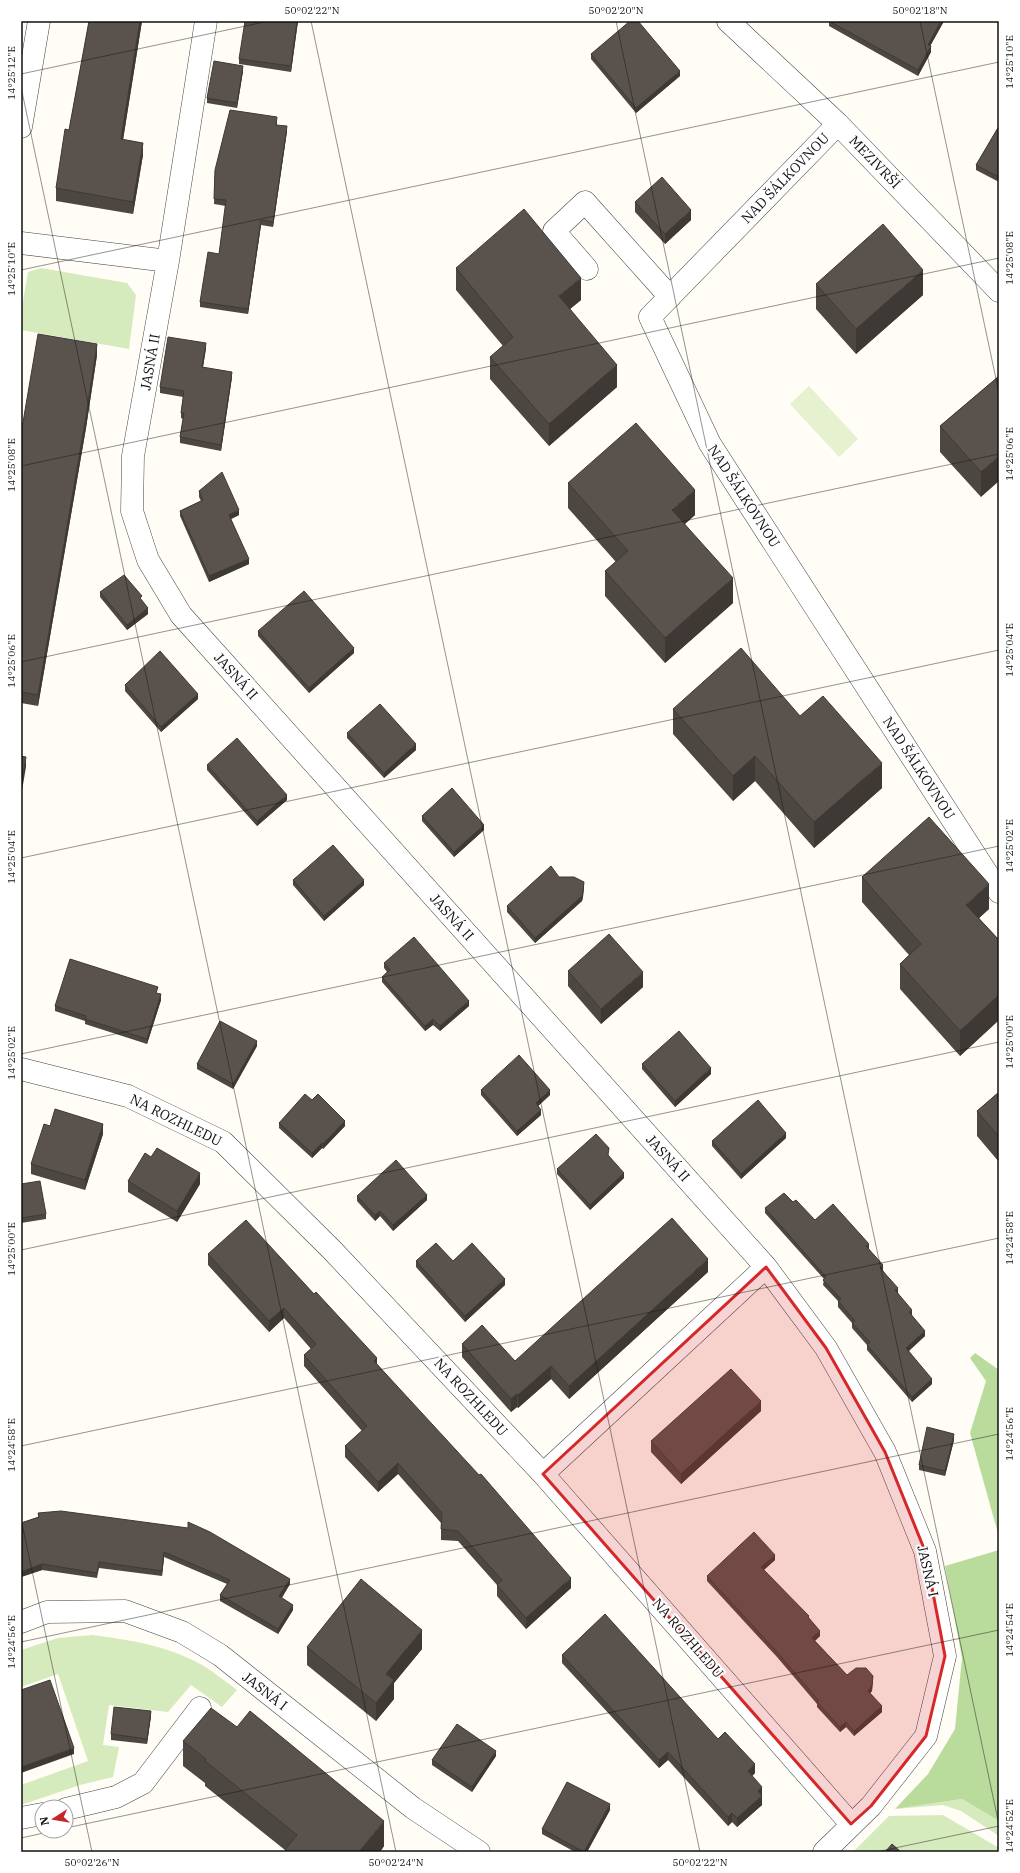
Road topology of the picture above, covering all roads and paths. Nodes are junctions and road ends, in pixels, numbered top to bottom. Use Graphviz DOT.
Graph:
graph roads {
  1 [pos="39,21"];
  2 [pos="206,21"];
  3 [pos="728,21"];
  4 [pos="24,90"];
  5 [pos="838,124"];
  6 [pos="21,127"];
  7 [pos="21,243"];
  8 [pos="168,261"];
  9 [pos="587,269"];
  10 [pos="999,291"];
  11 [pos="670,297"];
  12 [pos="999,892"];
  13 [pos="21,1069"];
  14 [pos="766,1267"];
  15 [pos="543,1474"];
  16 [pos="21,1622"];
  17 [pos="200,1708"];
  18 [pos="74,1807"];
  19 [pos="34,1816"];
  20 [pos="21,1818"];
  21 [pos="852,1824"];
  22 [pos="479,1852"];
  23 [pos="824,1852"];
  1 -- 4 [label="street"];
  2 -- 8 [label="street, JASNÁ II"];
  3 -- 5 [label="street, MEZIVRŠÍ"];
  4 -- 6 [label="street"];
  5 -- 10 [label="street, MEZIVRŠÍ"];
  5 -- 11 [label="street, NAD ŠÁLKOVNOU"];
  7 -- 8 [label="street"];
  8 -- 14 [label="street, JASNÁ II"];
  9 -- 11 [label="street"];
  11 -- 12 [label="street, NAD ŠÁLKOVNOU"];
  13 -- 15 [label="street, NA ROZHLEDU"];
  14 -- 15 [label="street"];
  14 -- 21 [label="street, JASNÁ I"];
  15 -- 21 [label="street, NA ROZHLEDU"];
  16 -- 22 [label="street, JASNÁ I"];
  17 -- 18 [label="street"];
  19 -- 20 [label="street"];
  21 -- 23 [label="street, JASNÁ I"];
}
